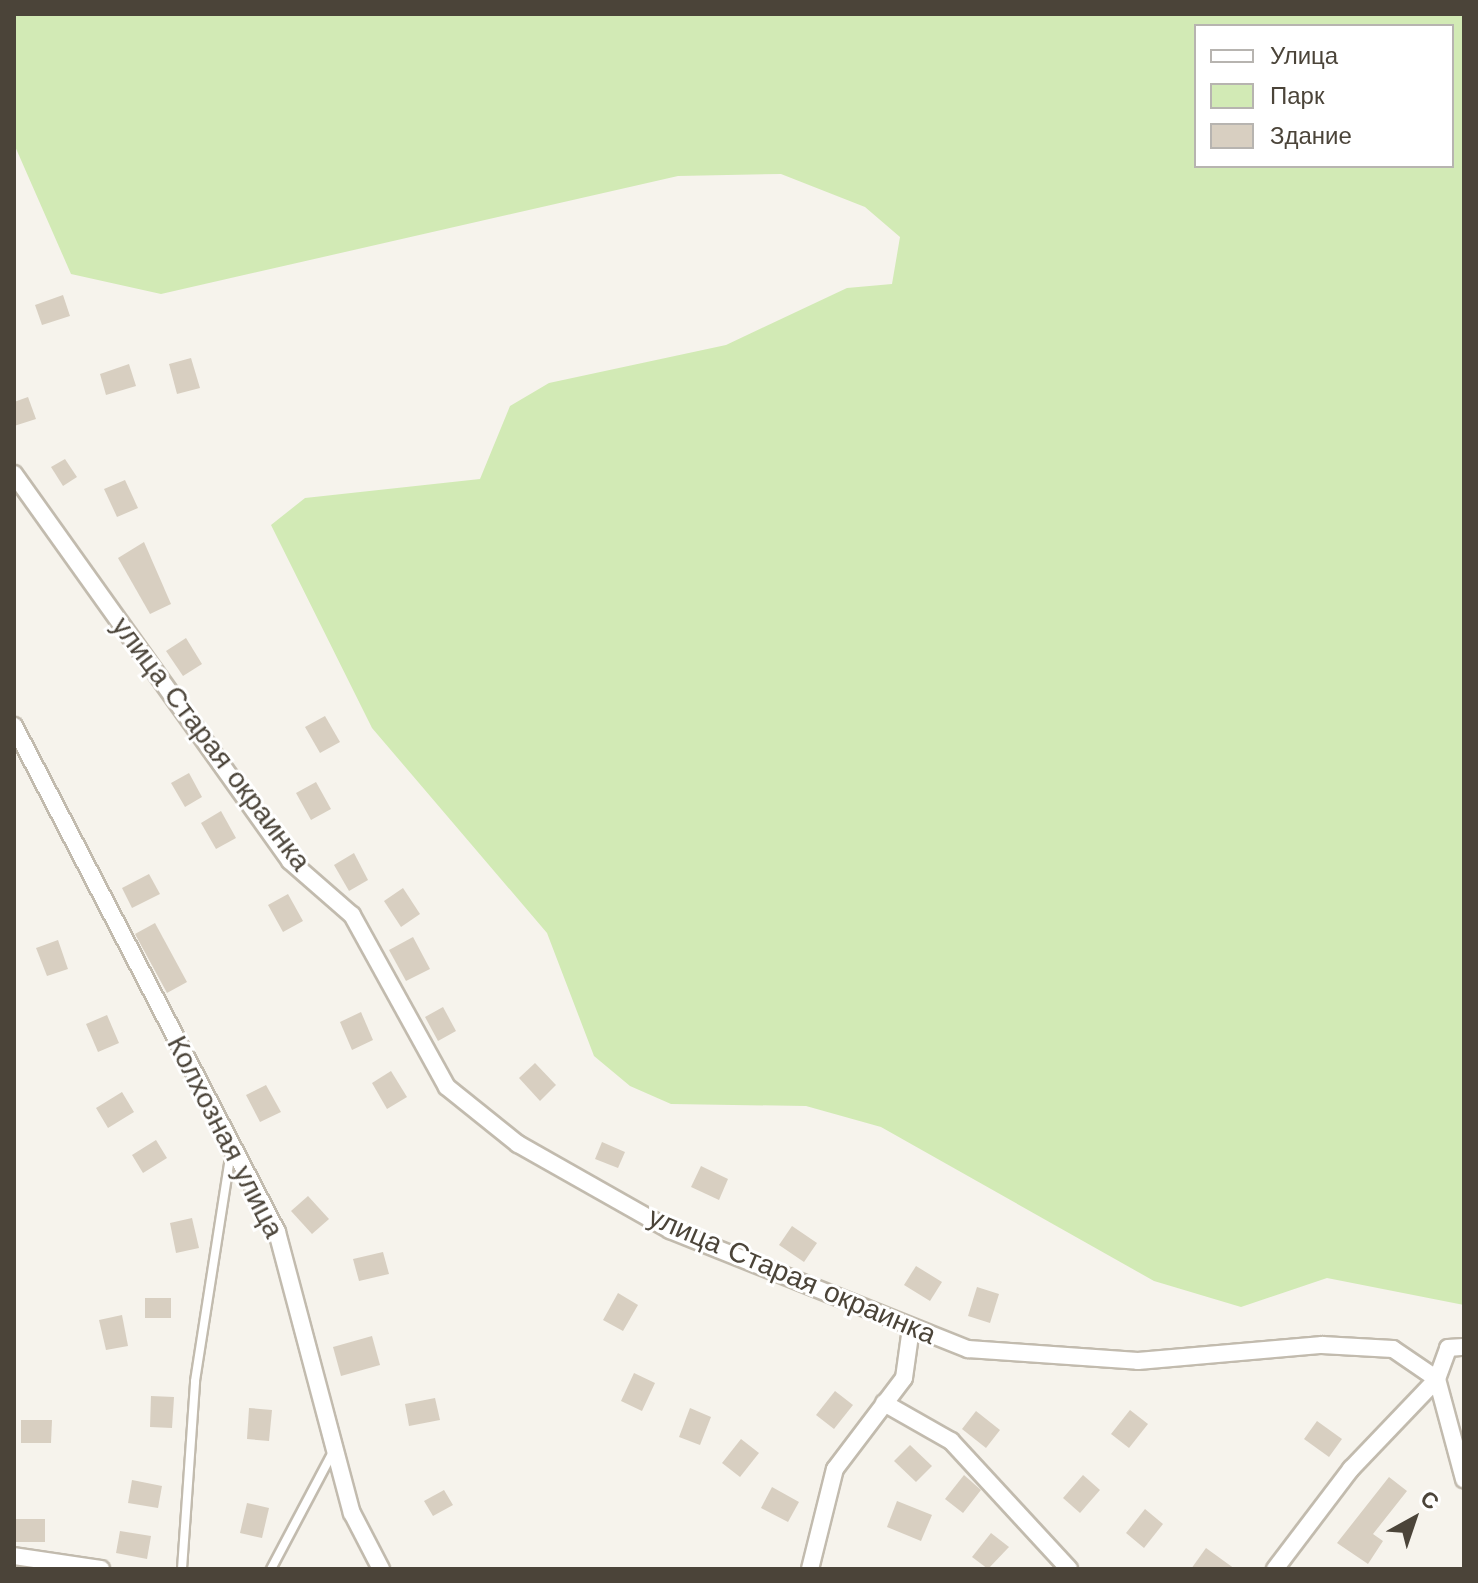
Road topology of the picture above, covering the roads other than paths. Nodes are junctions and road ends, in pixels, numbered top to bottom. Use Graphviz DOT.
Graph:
graph roads {
  1 [pos="14,474"];
  2 [pos="14,726"];
  3 [pos="232,1147"];
  4 [pos="911,1328"];
  5 [pos="1464,1347"];
  6 [pos="1437,1379"];
  7 [pos="884,1403"];
  8 [pos="335,1448"];
  9 [pos="1464,1479"];
  10 [pos="14,1556"];
  11 [pos="101,1569"];
  12 [pos="182,1569"];
  13 [pos="271,1569"];
  14 [pos="381,1569"];
  15 [pos="810,1569"];
  16 [pos="1069,1569"];
  17 [pos="1275,1569"];
  1 -- 4 [label="street, улица Старая окраинка"];
  2 -- 3 [label="street, Колхозная улица"];
  3 -- 8 [label="street, Колхозная улица"];
  3 -- 12 [label="lane"];
  4 -- 6 [label="street, улица Старая окраинка"];
  4 -- 7 [label="street"];
  5 -- 6 [label="street"];
  6 -- 9 [label="street"];
  6 -- 17 [label="street"];
  7 -- 15 [label="street"];
  7 -- 16 [label="street"];
  8 -- 13 [label="lane"];
  8 -- 14 [label="street, Колхозная улица"];
  10 -- 11 [label="street"];
}
